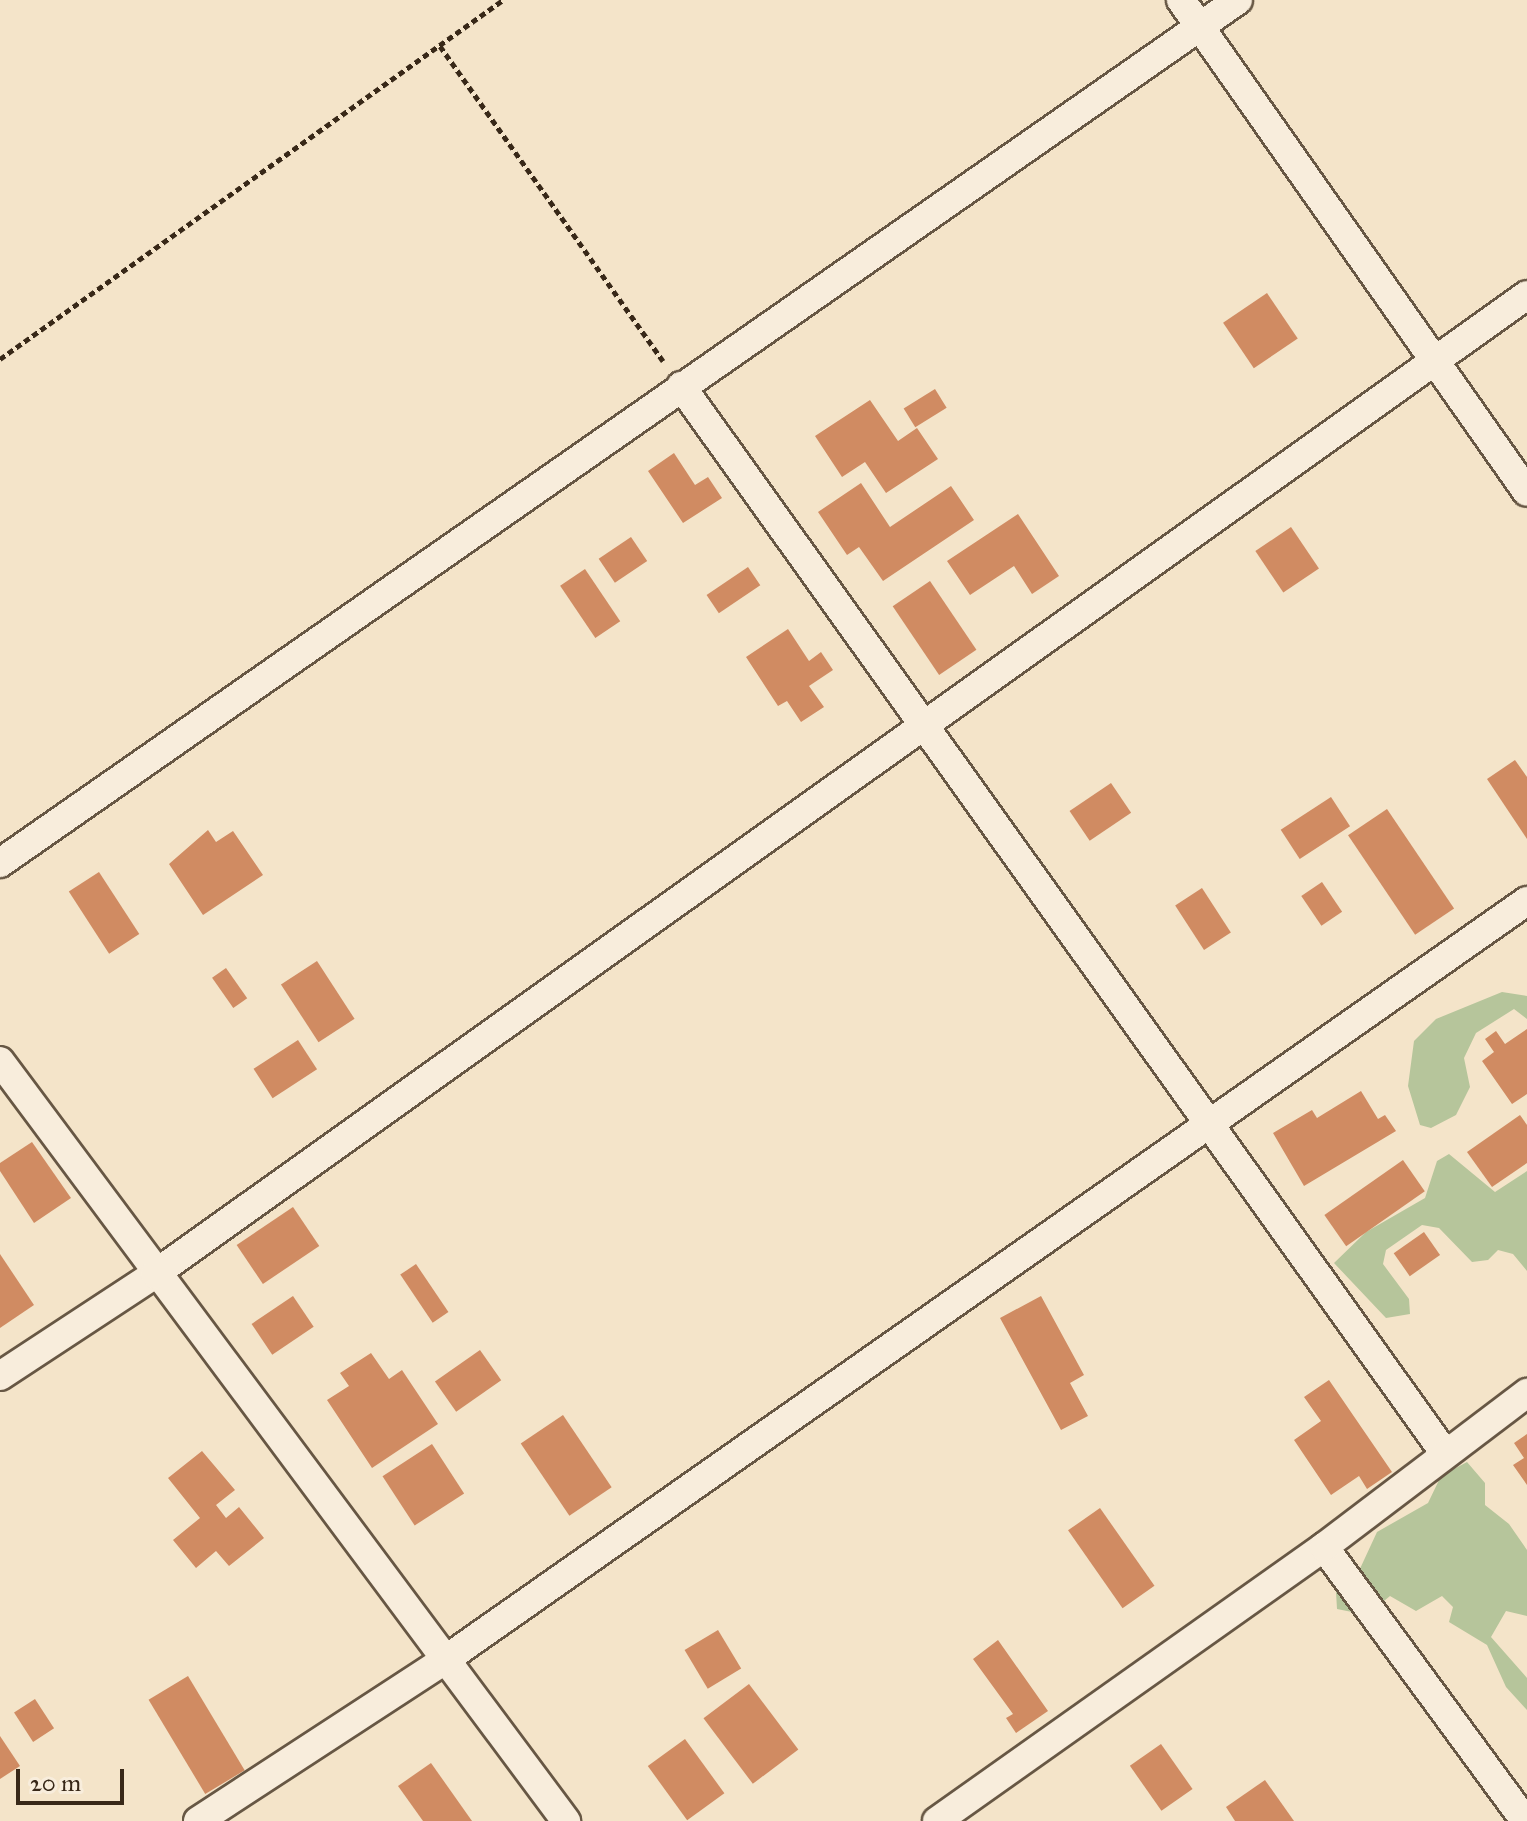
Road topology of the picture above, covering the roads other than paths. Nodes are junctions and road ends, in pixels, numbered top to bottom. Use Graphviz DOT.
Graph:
graph roads {
  1 [pos="1181,0"];
  2 [pos="1238,0"];
  3 [pos="1199,26"];
  4 [pos="1527,295"];
  5 [pos="1432,361"];
  6 [pos="681,386"];
  7 [pos="1527,492"];
  8 [pos="924,723"];
  9 [pos="0,863"];
  10 [pos="1527,901"];
  11 [pos="0,1061"];
  12 [pos="1211,1122"];
  13 [pos="155,1274"];
  14 [pos="0,1376"];
  15 [pos="1527,1393"];
  16 [pos="1444,1452"];
  17 [pos="1324,1547"];
  18 [pos="442,1662"];
  19 [pos="198,1821"];
  20 [pos="566,1821"];
  21 [pos="937,1821"];
  22 [pos="1525,1821"];
  1 -- 3 [label="street"];
  2 -- 3 [label="street"];
  3 -- 5 [label="street"];
  3 -- 6 [label="street"];
  4 -- 5 [label="street"];
  5 -- 7 [label="street"];
  5 -- 8 [label="street"];
  6 -- 8 [label="street"];
  6 -- 9 [label="street"];
  8 -- 12 [label="street"];
  8 -- 13 [label="street"];
  10 -- 12 [label="street"];
  11 -- 13 [label="street"];
  12 -- 16 [label="street"];
  12 -- 18 [label="street"];
  13 -- 14 [label="street"];
  13 -- 18 [label="street"];
  15 -- 16 [label="street"];
  16 -- 17 [label="street"];
  17 -- 21 [label="street"];
  17 -- 22 [label="street"];
  18 -- 19 [label="street"];
  18 -- 20 [label="street"];
}
